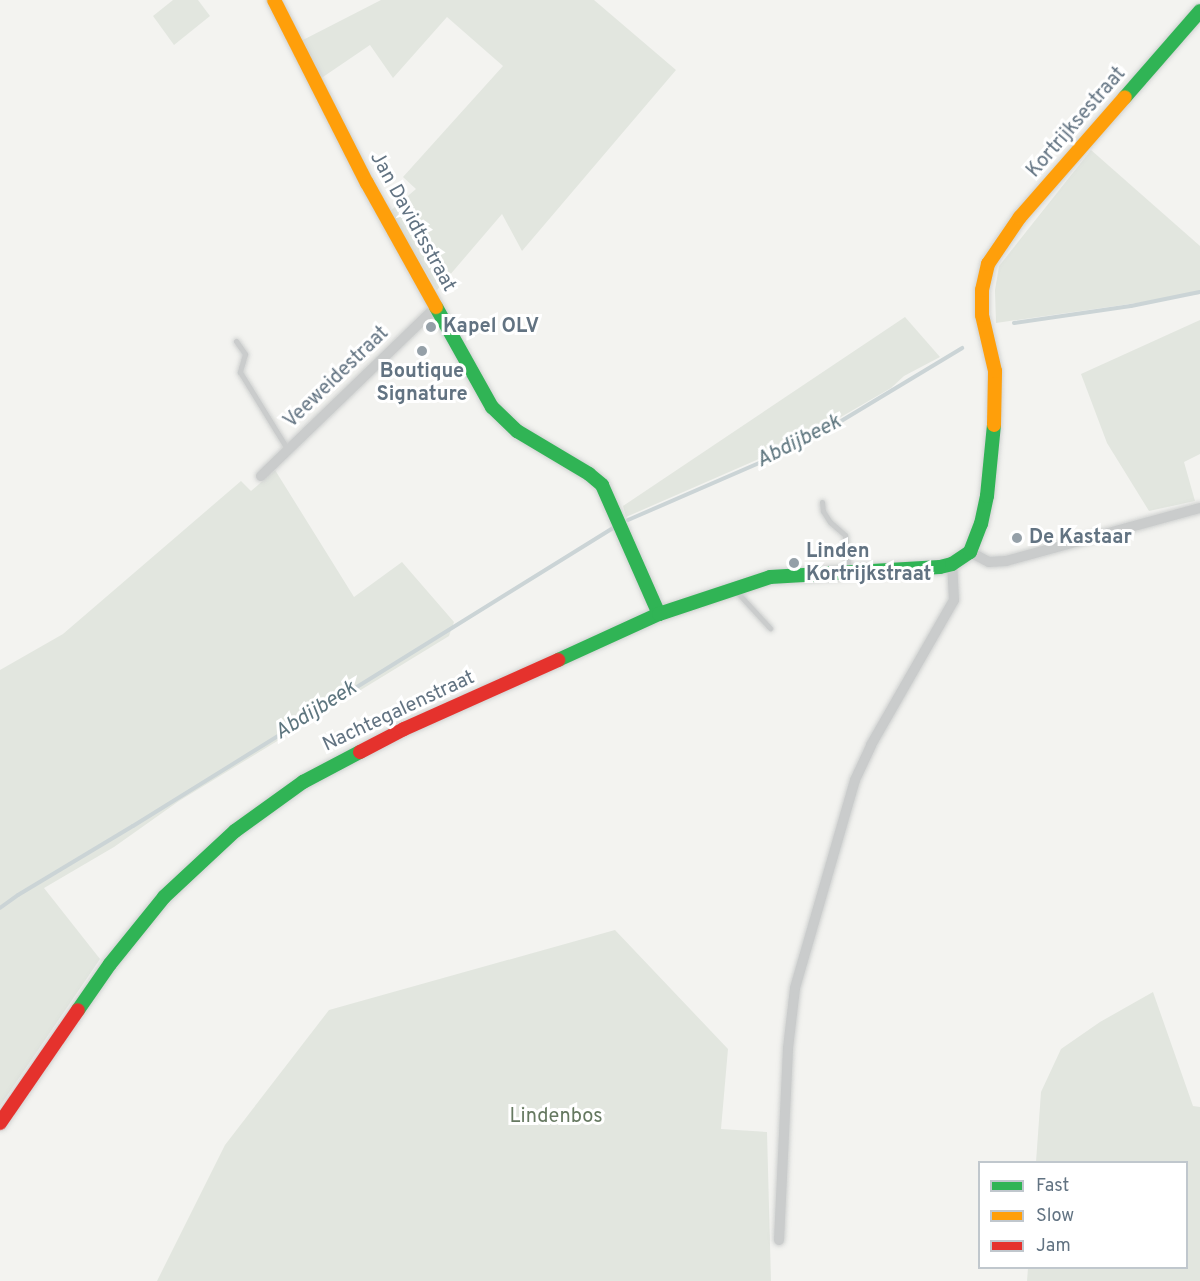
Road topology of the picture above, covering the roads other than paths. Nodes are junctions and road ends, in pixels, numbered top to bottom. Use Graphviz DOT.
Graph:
graph roads {
  1 [pos="274,0"];
  2 [pos="1200,11"];
  3 [pos="437,306"];
  4 [pos="236,341"];
  5 [pos="288,450"];
  6 [pos="261,476"];
  7 [pos="822,502"];
  8 [pos="1200,508"];
  9 [pos="970,552"];
  10 [pos="952,564"];
  11 [pos="849,571"];
  12 [pos="733,588"];
  13 [pos="659,614"];
  14 [pos="771,628"];
  15 [pos="0,1123"];
  16 [pos="779,1240"];
  1 -- 3 [label="street, Jan Davidtsstraat"];
  2 -- 9 [label="street, Kortrijksestraat"];
  3 -- 5 [label="street, Veeweidestraat"];
  3 -- 13 [label="street, Jan Davidtsstraat"];
  4 -- 5 [label="lane"];
  5 -- 6 [label="street, Veeweidestraat"];
  7 -- 11 [label="lane"];
  8 -- 9 [label="street"];
  9 -- 10 [label="street"];
  10 -- 11 [label="street, Nachtegalenstraat"];
  10 -- 16 [label="street"];
  11 -- 12 [label="street, Nachtegalenstraat"];
  12 -- 13 [label="street, Nachtegalenstraat"];
  12 -- 14 [label="lane"];
  13 -- 15 [label="street, Nachtegalenstraat"];
}
